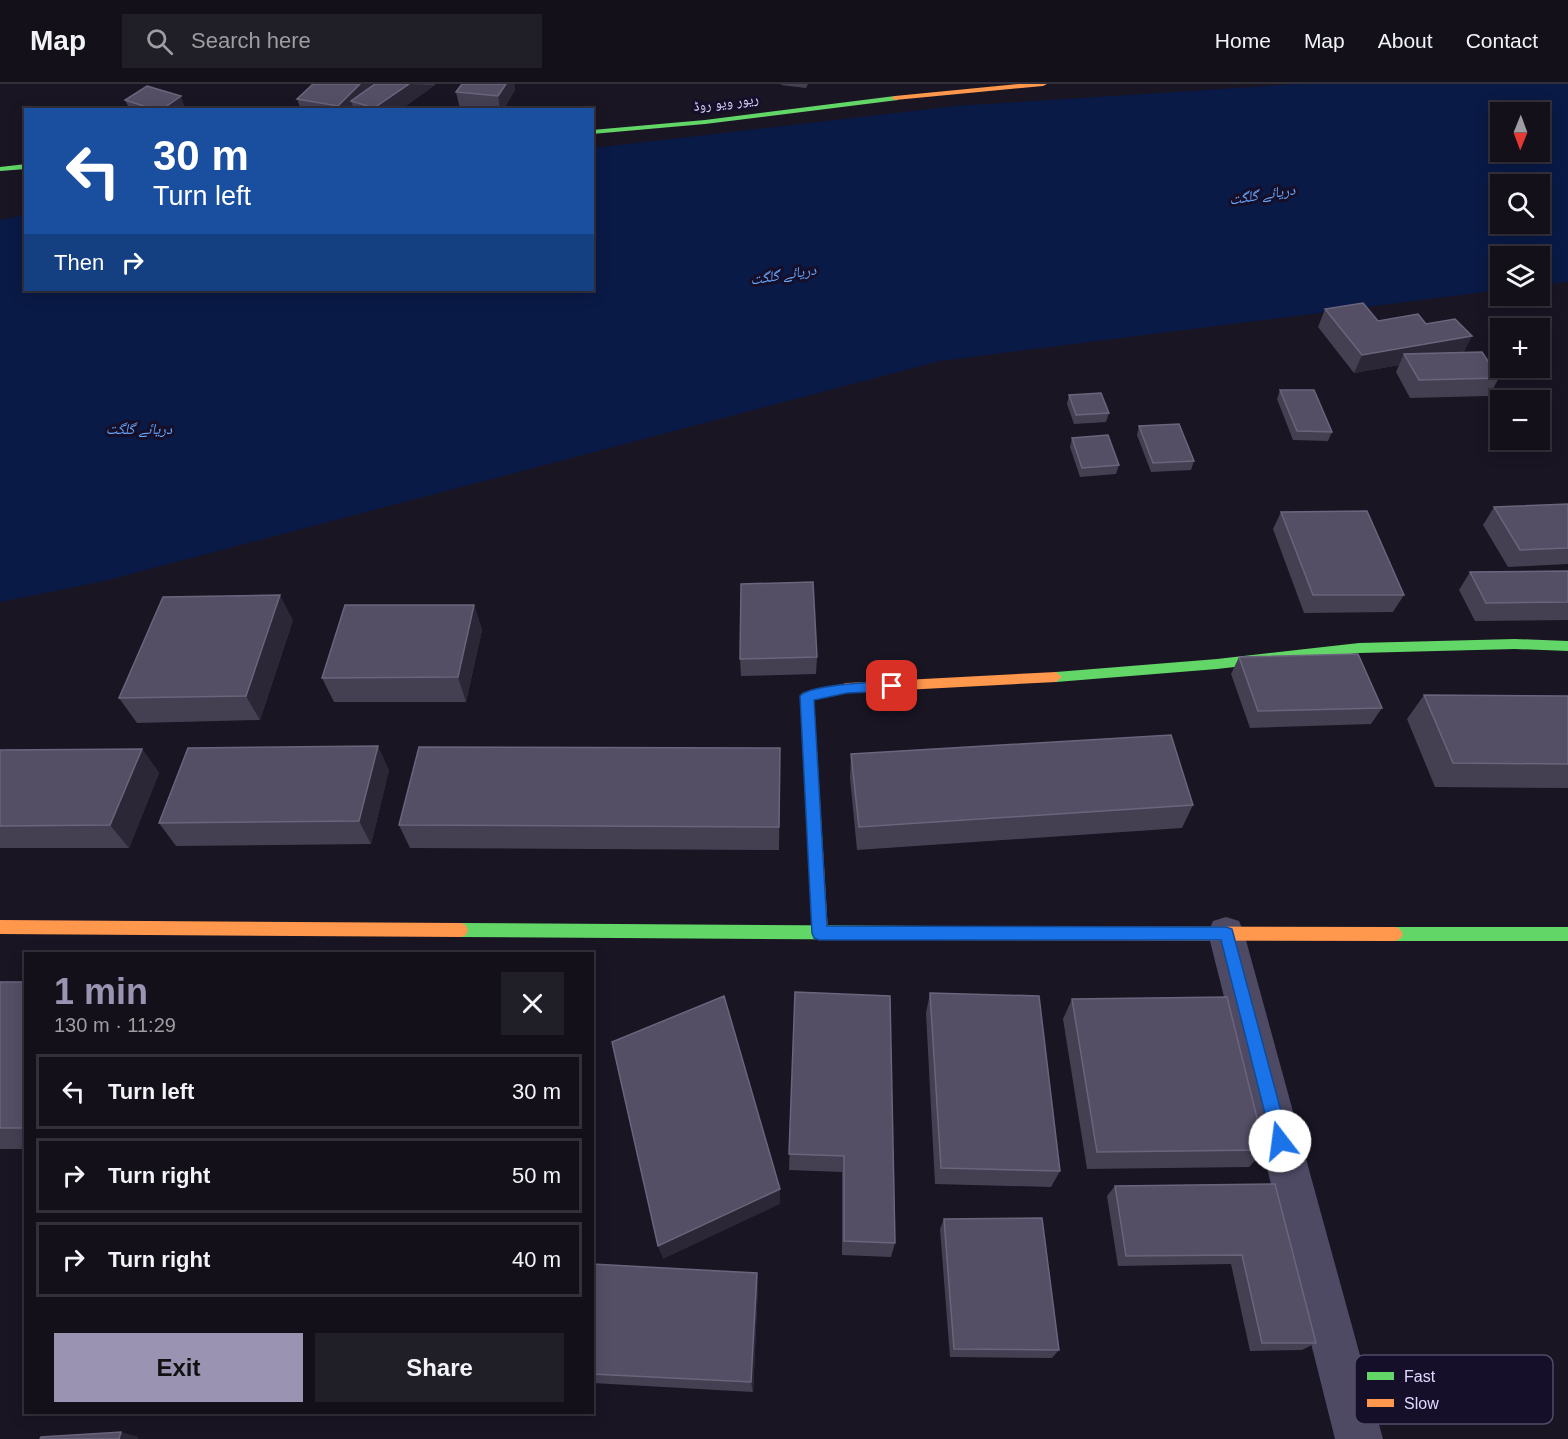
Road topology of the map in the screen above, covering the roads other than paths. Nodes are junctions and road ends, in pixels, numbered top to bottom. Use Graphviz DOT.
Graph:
graph roads {
  1 [pos="1043,84"];
  2 [pos="594,132"];
  3 [pos="24,166"];
  4 [pos="0,169"];
  5 [pos="1568,646"];
  6 [pos="0,927"];
  7 [pos="819,933"];
  8 [pos="1226,933"];
  9 [pos="1568,934"];
  10 [pos="1355,1424"];
  11 [pos="1355,1424"];
  12 [pos="1359,1439"];
  1 -- 2 [label="main road, ریور ویو روڈ"];
  3 -- 4 [label="main road"];
  5 -- 7 [label="main road"];
  6 -- 7 [label="main road"];
  7 -- 8 [label="main road"];
  8 -- 9 [label="main road"];
  8 -- 10 [label="street"];
  11 -- 12 [label="street"];
}
